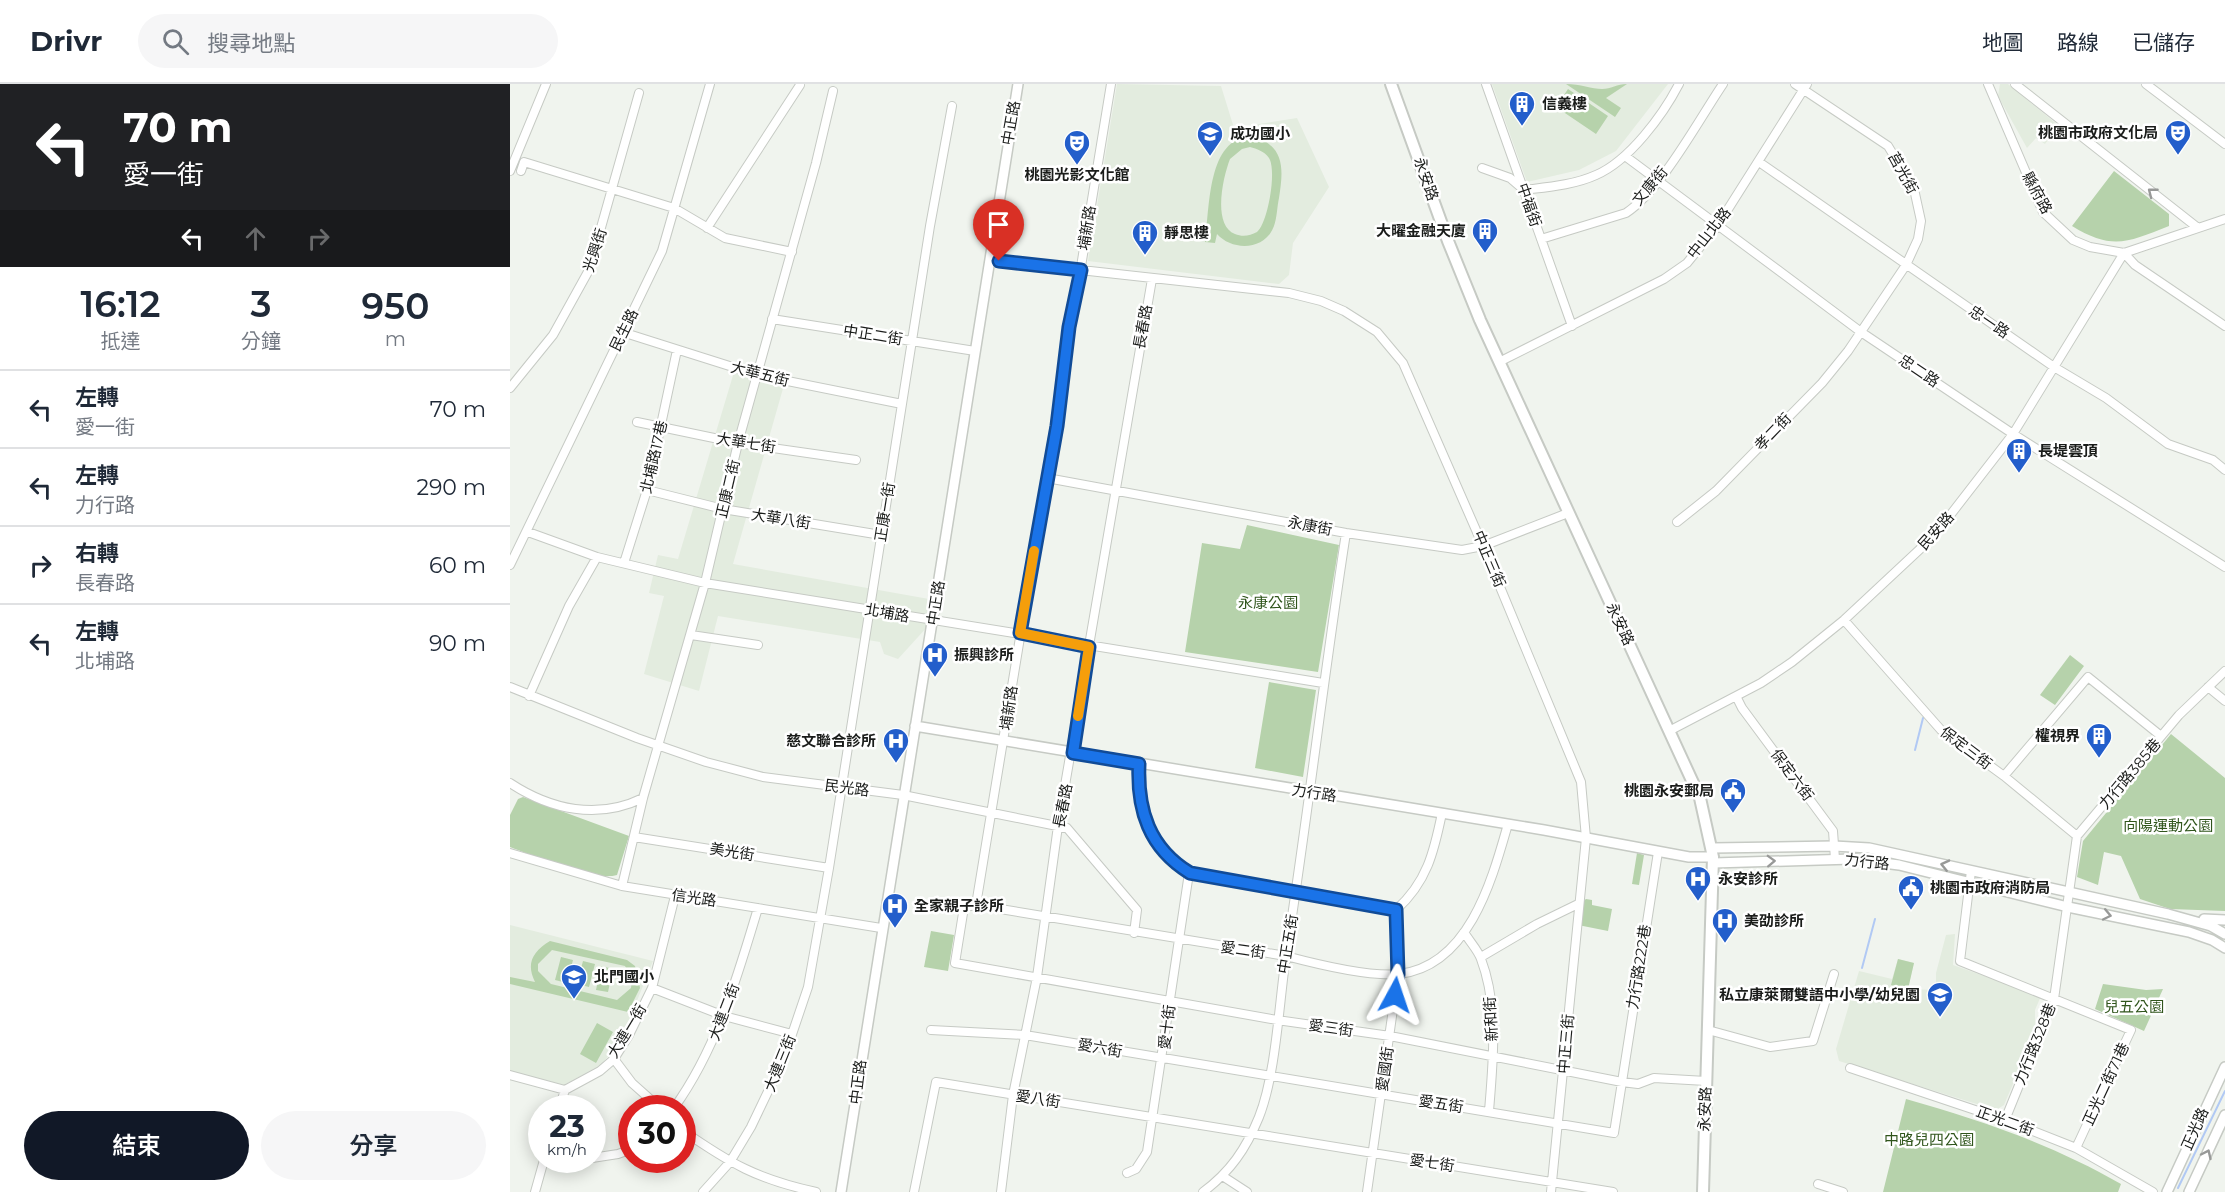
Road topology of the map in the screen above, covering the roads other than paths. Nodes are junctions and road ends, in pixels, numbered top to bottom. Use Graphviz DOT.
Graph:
graph roads {
  1 [pos="546,84"];
  2 [pos="710,84"];
  3 [pos="1018,84"];
  4 [pos="1111,84"];
  5 [pos="1391,84"];
  6 [pos="1486,84"];
  7 [pos="1678,84"];
  8 [pos="1723,84"];
  9 [pos="1795,84"];
  10 [pos="1988,84"];
  11 [pos="2015,84"];
  12 [pos="2145,84"];
  13 [pos="800,85"];
  14 [pos="1805,87"];
  15 [pos="833,91"];
  16 [pos="639,93"];
  17 [pos="952,106"];
  18 [pos="2225,144"];
  19 [pos="1625,156"];
  20 [pos="1759,162"];
  21 [pos="1482,168"];
  22 [pos="510,171"];
  23 [pos="521,171"];
  24 [pos="1658,181"];
  25 [pos="613,189"];
  26 [pos="1524,190"];
  27 [pos="674,208"];
  28 [pos="2225,219"];
  29 [pos="1718,225"];
  30 [pos="707,228"];
  31 [pos="2198,228"];
  32 [pos="1540,239"];
  33 [pos="792,252"];
  34 [pos="2124,253"];
  35 [pos="990,260"];
  36 [pos="1906,265"];
  37 [pos="1081,270"];
  38 [pos="1152,279"];
  39 [pos="772,319"];
  40 [pos="1572,326"];
  41 [pos="2225,326"];
  42 [pos="622,332"];
  43 [pos="1861,332"];
  44 [pos="912,341"];
  45 [pos="677,350"];
  46 [pos="975,351"];
  47 [pos="1499,362"];
  48 [pos="2054,367"];
  49 [pos="758,375"];
  50 [pos="510,388"];
  51 [pos="902,404"];
  52 [pos="637,422"];
  53 [pos="661,427"];
  54 [pos="2013,434"];
  55 [pos="738,443"];
  56 [pos="856,460"];
  57 [pos="2225,470"];
  58 [pos="1047,478"];
  59 [pos="1116,489"];
  60 [pos="647,490"];
  61 [pos="723,509"];
  62 [pos="1568,513"];
  63 [pos="1677,522"];
  64 [pos="528,532"];
  65 [pos="1346,533"];
  66 [pos="881,535"];
  67 [pos="1484,546"];
  68 [pos="597,557"];
  69 [pos="624,563"];
  70 [pos="510,565"];
  71 [pos="2225,567"];
  72 [pos="705,583"];
  73 [pos="870,610"];
  74 [pos="1844,620"];
  75 [pos="934,621"];
  76 [pos="1020,633"];
  77 [pos="691,635"];
  78 [pos="758,645"];
  79 [pos="1089,647"];
  80 [pos="2225,671"];
  81 [pos="1323,683"];
  82 [pos="510,687"];
  83 [pos="2208,687"];
  84 [pos="529,696"];
  85 [pos="1736,696"];
  86 [pos="2225,701"];
  87 [pos="915,726"];
  88 [pos="1670,731"];
  89 [pos="2161,736"];
  90 [pos="1004,741"];
  91 [pos="658,745"];
  92 [pos="1073,753"];
  93 [pos="1139,764"];
  94 [pos="2004,776"];
  95 [pos="510,783"];
  96 [pos="842,787"];
  97 [pos="1310,792"];
  98 [pos="903,795"];
  99 [pos="643,798"];
  100 [pos="1442,813"];
  101 [pos="990,814"];
  102 [pos="1508,824"];
  103 [pos="1059,826"];
  104 [pos="2077,836"];
  105 [pos="634,837"];
  106 [pos="1586,837"];
  107 [pos="1834,846"];
  108 [pos="1658,852"];
  109 [pos="510,853"];
  110 [pos="1713,856"];
  111 [pos="1835,859"];
  112 [pos="829,868"];
  113 [pos="1971,871"];
  114 [pos="1190,873"];
  115 [pos="1969,884"];
  116 [pos="622,886"];
  117 [pos="1297,893"];
  118 [pos="2070,894"];
  119 [pos="675,896"];
  120 [pos="1578,904"];
  121 [pos="976,905"];
  122 [pos="2068,907"];
  123 [pos="758,908"];
  124 [pos="1396,910"];
  125 [pos="2168,914"];
  126 [pos="820,918"];
  127 [pos="1046,918"];
  128 [pos="2225,920"];
  129 [pos="881,928"];
  130 [pos="1464,932"];
  131 [pos="1134,933"];
  132 [pos="2225,934"];
  133 [pos="1180,941"];
  134 [pos="2225,948"];
  135 [pos="1286,956"];
  136 [pos="1481,957"];
  137 [pos="956,963"];
  138 [pos="1398,974"];
  139 [pos="1834,974"];
  140 [pos="1037,977"];
  141 [pos="652,988"];
  142 [pos="2054,999"];
  143 [pos="1171,1000"];
  144 [pos="724,1016"];
  145 [pos="1277,1020"];
  146 [pos="931,1030"];
  147 [pos="1708,1030"];
  148 [pos="792,1034"];
  149 [pos="1026,1035"];
  150 [pos="1390,1036"];
  151 [pos="1493,1056"];
  152 [pos="614,1059"];
  153 [pos="1163,1059"];
  154 [pos="2225,1067"];
  155 [pos="1850,1068"];
  156 [pos="1564,1069"];
  157 [pos="510,1075"];
  158 [pos="1268,1077"];
  159 [pos="1706,1081"];
  160 [pos="1622,1082"];
  161 [pos="565,1090"];
  162 [pos="563,1095"];
  163 [pos="645,1095"];
  164 [pos="683,1095"];
  165 [pos="1012,1095"];
  166 [pos="1382,1095"];
  167 [pos="1489,1111"];
  168 [pos="2225,1115"];
  169 [pos="1154,1118"];
  170 [pos="2005,1120"];
  171 [pos="1558,1123"];
  172 [pos="1614,1133"];
  173 [pos="1251,1134"];
  174 [pos="696,1139"];
  175 [pos="2076,1148"];
  176 [pos="1372,1153"];
  177 [pos="730,1162"];
  178 [pos="540,1173"];
  179 [pos="1127,1173"];
  180 [pos="1224,1177"];
  181 [pos="1552,1182"];
  182 [pos="1818,1184"];
  183 [pos="535,1192"];
  184 [pos="703,1192"];
  185 [pos="816,1192"];
  186 [pos="841,1192"];
  187 [pos="914,1192"];
  188 [pos="1001,1192"];
  189 [pos="1203,1192"];
  190 [pos="1247,1192"];
  191 [pos="1367,1192"];
  192 [pos="1551,1192"];
  193 [pos="1613,1192"];
  194 [pos="1703,1192"];
  195 [pos="1843,1192"];
  196 [pos="2153,1192"];
  197 [pos="2167,1192"];
  198 [pos="2189,1192"];
  1 -- 22 [label="street"];
  2 -- 27 [label="street, 民生路"];
  3 -- 35 [label="street, 中正路"];
  4 -- 37 [label="street, 埔新路"];
  5 -- 47 [label="main road, 永安路"];
  6 -- 26 [label="street, 中福街"];
  7 -- 19 [label="street"];
  8 -- 24 [label="street, 文康街"];
  9 -- 14 [label="street, 莒光街"];
  10 -- 34 [label="street, 縣府路"];
  31 -- 11 [label="street, one-way"];
  12 -- 18 [label="street"];
  13 -- 30 [label="street"];
  14 -- 20 [label="street, 中山北路"];
  14 -- 36 [label="street, 莒光街"];
  15 -- 33 [label="street, 正康二街"];
  16 -- 25 [label="street, 光興街"];
  17 -- 44 [label="street, 正康一街"];
  19 -- 24 [label="street, 忠二路"];
  19 -- 26 [label="street"];
  20 -- 29 [label="street, 中山北路"];
  20 -- 36 [label="street, 忠一路"];
  21 -- 26 [label="street"];
  23 -- 25 [label="street"];
  24 -- 29 [label="street, 忠二路"];
  24 -- 32 [label="street, 文康街"];
  25 -- 27 [label="street"];
  25 -- 50 [label="street, 光興街"];
  26 -- 32 [label="street, 中福街"];
  27 -- 30 [label="street"];
  27 -- 42 [label="street, 民生路"];
  28 -- 31 [label="street, 縣府路"];
  29 -- 40 [label="street, 中山北路"];
  29 -- 43 [label="street, 忠二路"];
  30 -- 33 [label="street"];
  31 -- 34 [label="street, 縣府路"];
  32 -- 40 [label="street, 中福街"];
  33 -- 39 [label="street, 正康二街"];
  34 -- 41 [label="street"];
  34 -- 48 [label="street, 民安路"];
  35 -- 37 [label="street, 中正三街"];
  35 -- 46 [label="street, 中正路"];
  36 -- 43 [label="street, 莒光街"];
  36 -- 48 [label="street, 忠一路"];
  37 -- 38 [label="street, 中正三街"];
  37 -- 58 [label="street, 埔新路"];
  38 -- 59 [label="street, 長春路"];
  38 -- 67 [label="street, 中正三街"];
  39 -- 44 [label="street, 中正二街"];
  39 -- 49 [label="street, 正康二街"];
  40 -- 47 [label="street, 中山北路"];
  42 -- 45 [label="street, 大華五街"];
  42 -- 64 [label="street, 民生路"];
  43 -- 54 [label="street, 忠二路"];
  43 -- 63 [label="street, 孝二街"];
  44 -- 46 [label="street, 中正二街"];
  44 -- 51 [label="street, 正康一街"];
  45 -- 49 [label="street, 大華五街"];
  45 -- 53 [label="street, 北埔路17巷"];
  46 -- 75 [label="street, 中正路"];
  47 -- 62 [label="main road, 永安路"];
  48 -- 54 [label="street, 民安路"];
  48 -- 57 [label="street, 忠一路"];
  49 -- 51 [label="street, 大華五街"];
  49 -- 55 [label="street, 正康二街"];
  51 -- 66 [label="street, 正康一街"];
  52 -- 53 [label="street, 大華七街"];
  53 -- 55 [label="street, 大華七街"];
  53 -- 60 [label="street, 北埔路17巷"];
  54 -- 71 [label="street, 忠二路"];
  54 -- 74 [label="street, 民安路"];
  55 -- 56 [label="street, 大華七街"];
  55 -- 61 [label="street, 正康二街"];
  58 -- 59 [label="street, 永康街"];
  58 -- 76 [label="street, 埔新路"];
  59 -- 65 [label="street, 永康街"];
  59 -- 79 [label="street, 長春路"];
  60 -- 61 [label="street, 大華八街"];
  60 -- 69 [label="street, 北埔路17巷"];
  61 -- 66 [label="street, 大華八街"];
  61 -- 72 [label="street, 正康二街"];
  62 -- 67 [label="street, 永康街"];
  62 -- 88 [label="main road, 永安路"];
  64 -- 68 [label="street, 北埔路"];
  64 -- 70 [label="street, 民生路"];
  65 -- 67 [label="street, 永康街"];
  65 -- 81 [label="street, 中正五街"];
  66 -- 73 [label="street, 正康一街"];
  67 -- 106 [label="street, 中正三街"];
  68 -- 69 [label="street, 北埔路"];
  68 -- 84 [label="street"];
  69 -- 72 [label="street, 北埔路"];
  72 -- 73 [label="street, 北埔路"];
  72 -- 77 [label="street, 正康二街"];
  73 -- 75 [label="street, 北埔路"];
  73 -- 96 [label="street, 正康一街"];
  74 -- 85 [label="street, 民安路"];
  74 -- 94 [label="street, 保定三街"];
  75 -- 76 [label="street, 北埔路"];
  75 -- 87 [label="street, 中正路"];
  76 -- 79 [label="street, 北埔路"];
  76 -- 90 [label="street, 埔新路"];
  77 -- 78 [label="street"];
  77 -- 91 [label="street, 正康二街"];
  79 -- 81 [label="street, 北埔路"];
  79 -- 92 [label="street, 長春路"];
  80 -- 83 [label="street, 力行路385巷"];
  81 -- 97 [label="street, 中正五街"];
  82 -- 84 [label="street, 民光路"];
  83 -- 86 [label="street"];
  83 -- 89 [label="street, 力行路385巷"];
  84 -- 91 [label="street, 民光路"];
  85 -- 88 [label="street, 民安路"];
  85 -- 107 [label="street, 保定六街"];
  87 -- 90 [label="street, 力行路"];
  87 -- 98 [label="street, 中正路"];
  88 -- 110 [label="main road, 永安路"];
  89 -- 94 [label="street"];
  89 -- 104 [label="street, 力行路385巷"];
  90 -- 92 [label="street, 力行路"];
  90 -- 101 [label="street, 埔新路"];
  91 -- 96 [label="street, 民光路"];
  91 -- 99 [label="street, 正康二街"];
  92 -- 93 [label="street, 力行路"];
  92 -- 103 [label="street, 長春路"];
  93 -- 97 [label="street, 力行路"];
  93 -- 114 [label="street"];
  94 -- 104 [label="street, 保定三街"];
  95 -- 99 [label="street"];
  96 -- 98 [label="street, 民光路"];
  96 -- 112 [label="street, 正康一街"];
  97 -- 100 [label="street, 力行路"];
  97 -- 117 [label="street, 中正五街"];
  98 -- 101 [label="street, 民光路"];
  98 -- 129 [label="street, 中正路"];
  99 -- 105 [label="street, 正康二街"];
  100 -- 102 [label="street, 力行路"];
  100 -- 124 [label="street"];
  101 -- 103 [label="street, 民光路"];
  101 -- 121 [label="street, 埔新路"];
  102 -- 106 [label="street, 力行路"];
  102 -- 130 [label="street, 愛二街"];
  103 -- 127 [label="street, 長春路"];
  103 -- 131 [label="street"];
  104 -- 118 [label="street"];
  105 -- 112 [label="street, 美光街"];
  105 -- 116 [label="street, 正康二街"];
  106 -- 108 [label="street, 力行路"];
  106 -- 120 [label="street, 中正三街"];
  107 -- 110 [label="street, 力行路"];
  107 -- 111 [label="street, 保定六街"];
  113 -- 107 [label="street, 力行路, one-way"];
  108 -- 110 [label="street, 力行路"];
  108 -- 160 [label="street, 力行路222巷"];
  109 -- 116 [label="street, 信光路"];
  110 -- 111 [label="street, 力行路, one-way"];
  110 -- 147 [label="main road, 永安路"];
  111 -- 115 [label="street, 力行路"];
  112 -- 126 [label="street, 正康一街"];
  113 -- 115 [label="street"];
  113 -- 118 [label="street, 力行路"];
  114 -- 117 [label="street"];
  114 -- 133 [label="street, 愛十街"];
  115 -- 122 [label="street, 力行路"];
  115 -- 142 [label="street"];
  116 -- 119 [label="street, 信光路"];
  117 -- 124 [label="street"];
  117 -- 135 [label="street, 中正五街"];
  118 -- 122 [label="street, 力行路328巷"];
  118 -- 125 [label="street, 力行路"];
  119 -- 123 [label="street, 信光路"];
  119 -- 141 [label="street, 大連一街"];
  120 -- 136 [label="street"];
  120 -- 156 [label="street, 中正三街"];
  121 -- 127 [label="street, 愛二街"];
  121 -- 137 [label="street, 愛二街"];
  122 -- 134 [label="street, 力行路, one-way"];
  122 -- 142 [label="street, 力行路328巷"];
  123 -- 126 [label="street, 信光路"];
  123 -- 144 [label="street, 大連二街"];
  124 -- 138 [label="street, 愛國街"];
  125 -- 128 [label="street"];
  125 -- 132 [label="street, 力行路"];
  126 -- 129 [label="street, 信光路"];
  126 -- 148 [label="street, 大連三街"];
  127 -- 131 [label="street, 愛二街"];
  127 -- 140 [label="street, 長春路"];
  129 -- 186 [label="street, 中正路"];
  130 -- 136 [label="street, 新和街"];
  130 -- 138 [label="street, 愛二街"];
  131 -- 133 [label="street, 愛二街"];
  133 -- 135 [label="street, 愛二街"];
  133 -- 143 [label="street, 愛十街"];
  135 -- 138 [label="street, 愛二街"];
  135 -- 145 [label="street, 中正五街"];
  136 -- 151 [label="street, 新和街"];
  137 -- 140 [label="street, 愛三街"];
  138 -- 150 [label="street, 愛國街"];
  139 -- 147 [label="street"];
  140 -- 143 [label="street, 愛三街"];
  140 -- 149 [label="street, 長春路"];
  141 -- 144 [label="street"];
  141 -- 152 [label="street, 大連一街"];
  142 -- 170 [label="street, 力行路328巷"];
  142 -- 175 [label="street, 正光二街71巷"];
  143 -- 145 [label="street, 愛三街"];
  143 -- 153 [label="street, 愛十街"];
  144 -- 148 [label="street"];
  144 -- 164 [label="street, 大連二街"];
  145 -- 150 [label="street, 愛三街"];
  145 -- 158 [label="street, 中正五街"];
  146 -- 149 [label="street, 愛六街"];
  147 -- 159 [label="main road, 永安路"];
  148 -- 177 [label="street, 大連三街"];
  149 -- 153 [label="street, 愛六街"];
  149 -- 165 [label="street, 長春路"];
  150 -- 151 [label="street, 愛三街"];
  150 -- 166 [label="street, 愛國街"];
  151 -- 156 [label="street, 愛三街"];
  151 -- 167 [label="street, 新和街"];
  152 -- 161 [label="street, 大連一街"];
  152 -- 163 [label="street"];
  153 -- 158 [label="street, 愛六街"];
  153 -- 169 [label="street, 愛十街"];
  154 -- 197 [label="street, 正光路"];
  155 -- 170 [label="street, 正光二街"];
  156 -- 160 [label="street, 愛三街"];
  156 -- 171 [label="street, 中正三街"];
  157 -- 161 [label="street"];
  158 -- 166 [label="street, 愛五街"];
  158 -- 173 [label="street, 中正五街"];
  159 -- 160 [label="street, 愛三街"];
  159 -- 194 [label="main road, 永安路"];
  160 -- 172 [label="street, 力行路222巷"];
  161 -- 162 [label="street"];
  165 -- 169 [label="street, 愛八街"];
  165 -- 187 [label="street, 愛八街"];
  165 -- 188 [label="street, 長春路"];
  166 -- 167 [label="street, 愛五街"];
  166 -- 176 [label="street, 愛國街"];
  167 -- 171 [label="street, 愛五街"];
  198 -- 168 [label="street, 正光路, one-way"];
  169 -- 173 [label="street, 愛八街"];
  169 -- 179 [label="street, 愛十街"];
  170 -- 175 [label="street, 正光二街"];
  171 -- 172 [label="street, 愛五街"];
  171 -- 181 [label="street, 中正三街"];
  173 -- 176 [label="street, 愛七街"];
  173 -- 180 [label="street, 中正五街"];
  174 -- 177 [label="street"];
  175 -- 196 [label="street, 正光二街"];
  176 -- 181 [label="street, 愛七街"];
  176 -- 191 [label="street, 愛國街"];
  177 -- 184 [label="street, 大連三街"];
  177 -- 185 [label="street"];
  178 -- 183 [label="street"];
  180 -- 189 [label="street, 中正五街"];
  180 -- 190 [label="street"];
  181 -- 192 [label="street, 中正三街"];
  181 -- 193 [label="street, 愛七街"];
  182 -- 195 [label="street"];
}
